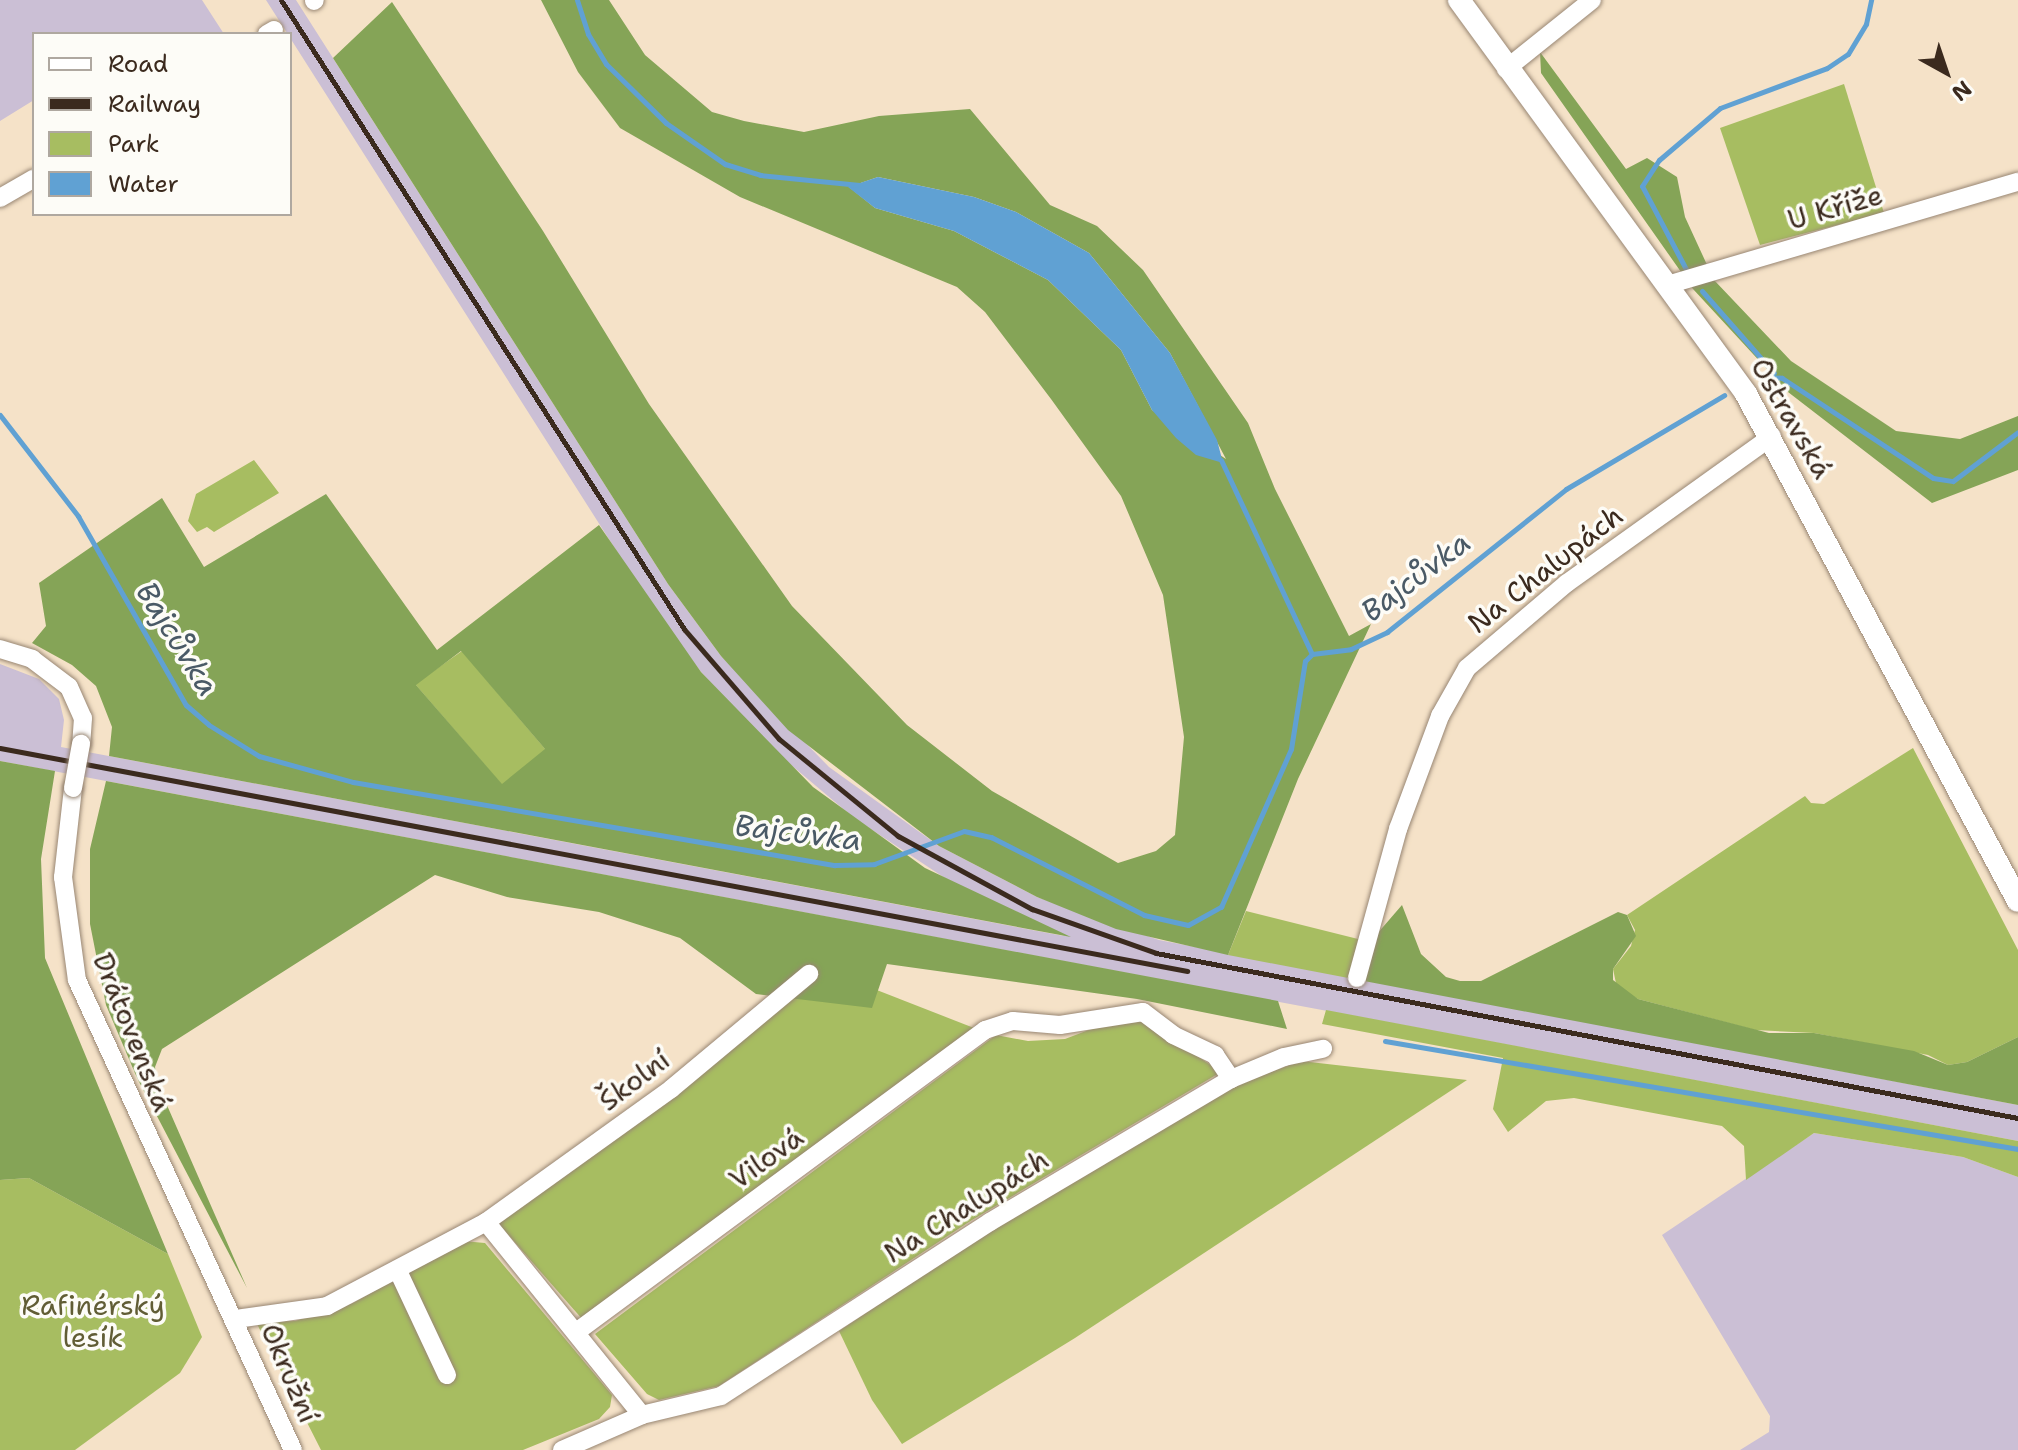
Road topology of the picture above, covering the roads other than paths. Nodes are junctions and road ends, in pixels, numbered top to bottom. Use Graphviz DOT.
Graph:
graph roads {
  1 [pos="1459,0"];
  2 [pos="1592,0"];
  3 [pos="1506,69"];
  4 [pos="32,179"];
  5 [pos="2018,182"];
  6 [pos="0,198"];
  7 [pos="1667,285"];
  8 [pos="1772,436"];
  9 [pos="0,649"];
  10 [pos="2018,901"];
  11 [pos="809,974"];
  12 [pos="1357,978"];
  13 [pos="1323,1049"];
  14 [pos="1231,1079"];
  15 [pos="486,1222"];
  16 [pos="398,1271"];
  17 [pos="236,1319"];
  18 [pos="579,1330"];
  19 [pos="447,1375"];
  20 [pos="642,1415"];
  21 [pos="293,1450"];
  22 [pos="562,1450"];
  1 -- 3 [label="main road, Ostravská"];
  2 -- 3 [label="street"];
  3 -- 7 [label="main road, Ostravská"];
  4 -- 6 [label="street"];
  5 -- 7 [label="street, U Kříže"];
  7 -- 8 [label="main road, Ostravská"];
  8 -- 10 [label="main road, Ostravská"];
  8 -- 12 [label="street, Na Chalupách"];
  9 -- 17 [label="street, Drátovenská, bridge"];
  11 -- 15 [label="street, Školní"];
  13 -- 14 [label="street, Na Chalupách"];
  14 -- 18 [label="street, Vilová"];
  14 -- 20 [label="street, Na Chalupách"];
  15 -- 16 [label="street, Školní"];
  15 -- 18 [label="street"];
  16 -- 17 [label="street, Školní"];
  16 -- 19 [label="street"];
  17 -- 21 [label="street, Okružní"];
  18 -- 20 [label="street"];
  20 -- 22 [label="street, Na Chalupách"];
}
